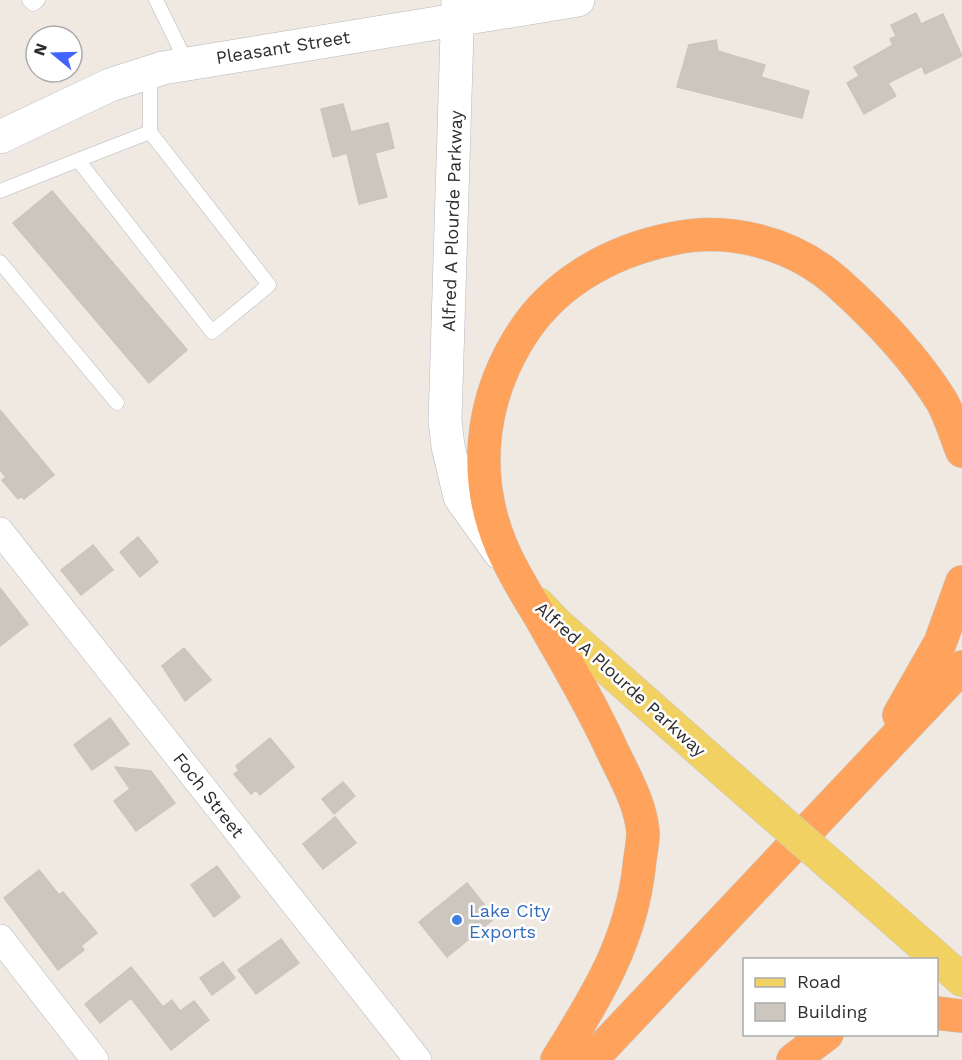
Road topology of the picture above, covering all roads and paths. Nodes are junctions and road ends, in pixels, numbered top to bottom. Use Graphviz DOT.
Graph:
graph roads {
  1 [pos="29,0"];
  2 [pos="38,0"];
  3 [pos="156,0"];
  4 [pos="578,0"];
  5 [pos="459,10"];
  6 [pos="187,63"];
  7 [pos="150,72"];
  8 [pos="150,132"];
  9 [pos="0,137"];
  10 [pos="78,160"];
  11 [pos="0,191"];
  12 [pos="0,262"];
  13 [pos="117,403"];
  14 [pos="962,450"];
  15 [pos="0,531"];
  16 [pos="518,579"];
  17 [pos="962,582"];
  18 [pos="962,667"];
  19 [pos="874,759"];
  20 [pos="0,938"];
  21 [pos="937,958"];
  22 [pos="938,959"];
  23 [pos="962,980"];
  24 [pos="938,1013"];
  25 [pos="962,1016"];
  26 [pos="826,1036"];
  27 [pos="95,1060"];
  28 [pos="418,1060"];
  29 [pos="557,1060"];
  30 [pos="591,1060"];
  31 [pos="793,1060"];
  1 -- 2 [label="lane"];
  3 -- 6 [label="lane"];
  4 -- 5 [label="main road, Pleasant Street"];
  5 -- 6 [label="main road, Pleasant Street"];
  5 -- 16 [label="main road, Alfred A Plourde Parkway"];
  6 -- 7 [label="main road, Pleasant Street"];
  7 -- 8 [label="lane"];
  7 -- 9 [label="main road, Pleasant Street"];
  8 -- 10 [label="lane"];
  8 -- 10 [label="lane"];
  10 -- 11 [label="lane"];
  12 -- 13 [label="lane"];
  14 -- 16 [label="highway"];
  15 -- 28 [label="street, Foch Street"];
  16 -- 21 [label="main road, Alfred A Plourde Parkway, bridge"];
  16 -- 29 [label="highway"];
  17 -- 19 [label="highway"];
  18 -- 19 [label="highway"];
  19 -- 30 [label="highway"];
  20 -- 27 [label="street"];
  22 -- 23 [label="main road, Alfred A Plourde Parkway, bridge"];
  24 -- 25 [label="highway"];
  26 -- 31 [label="highway"];
}
